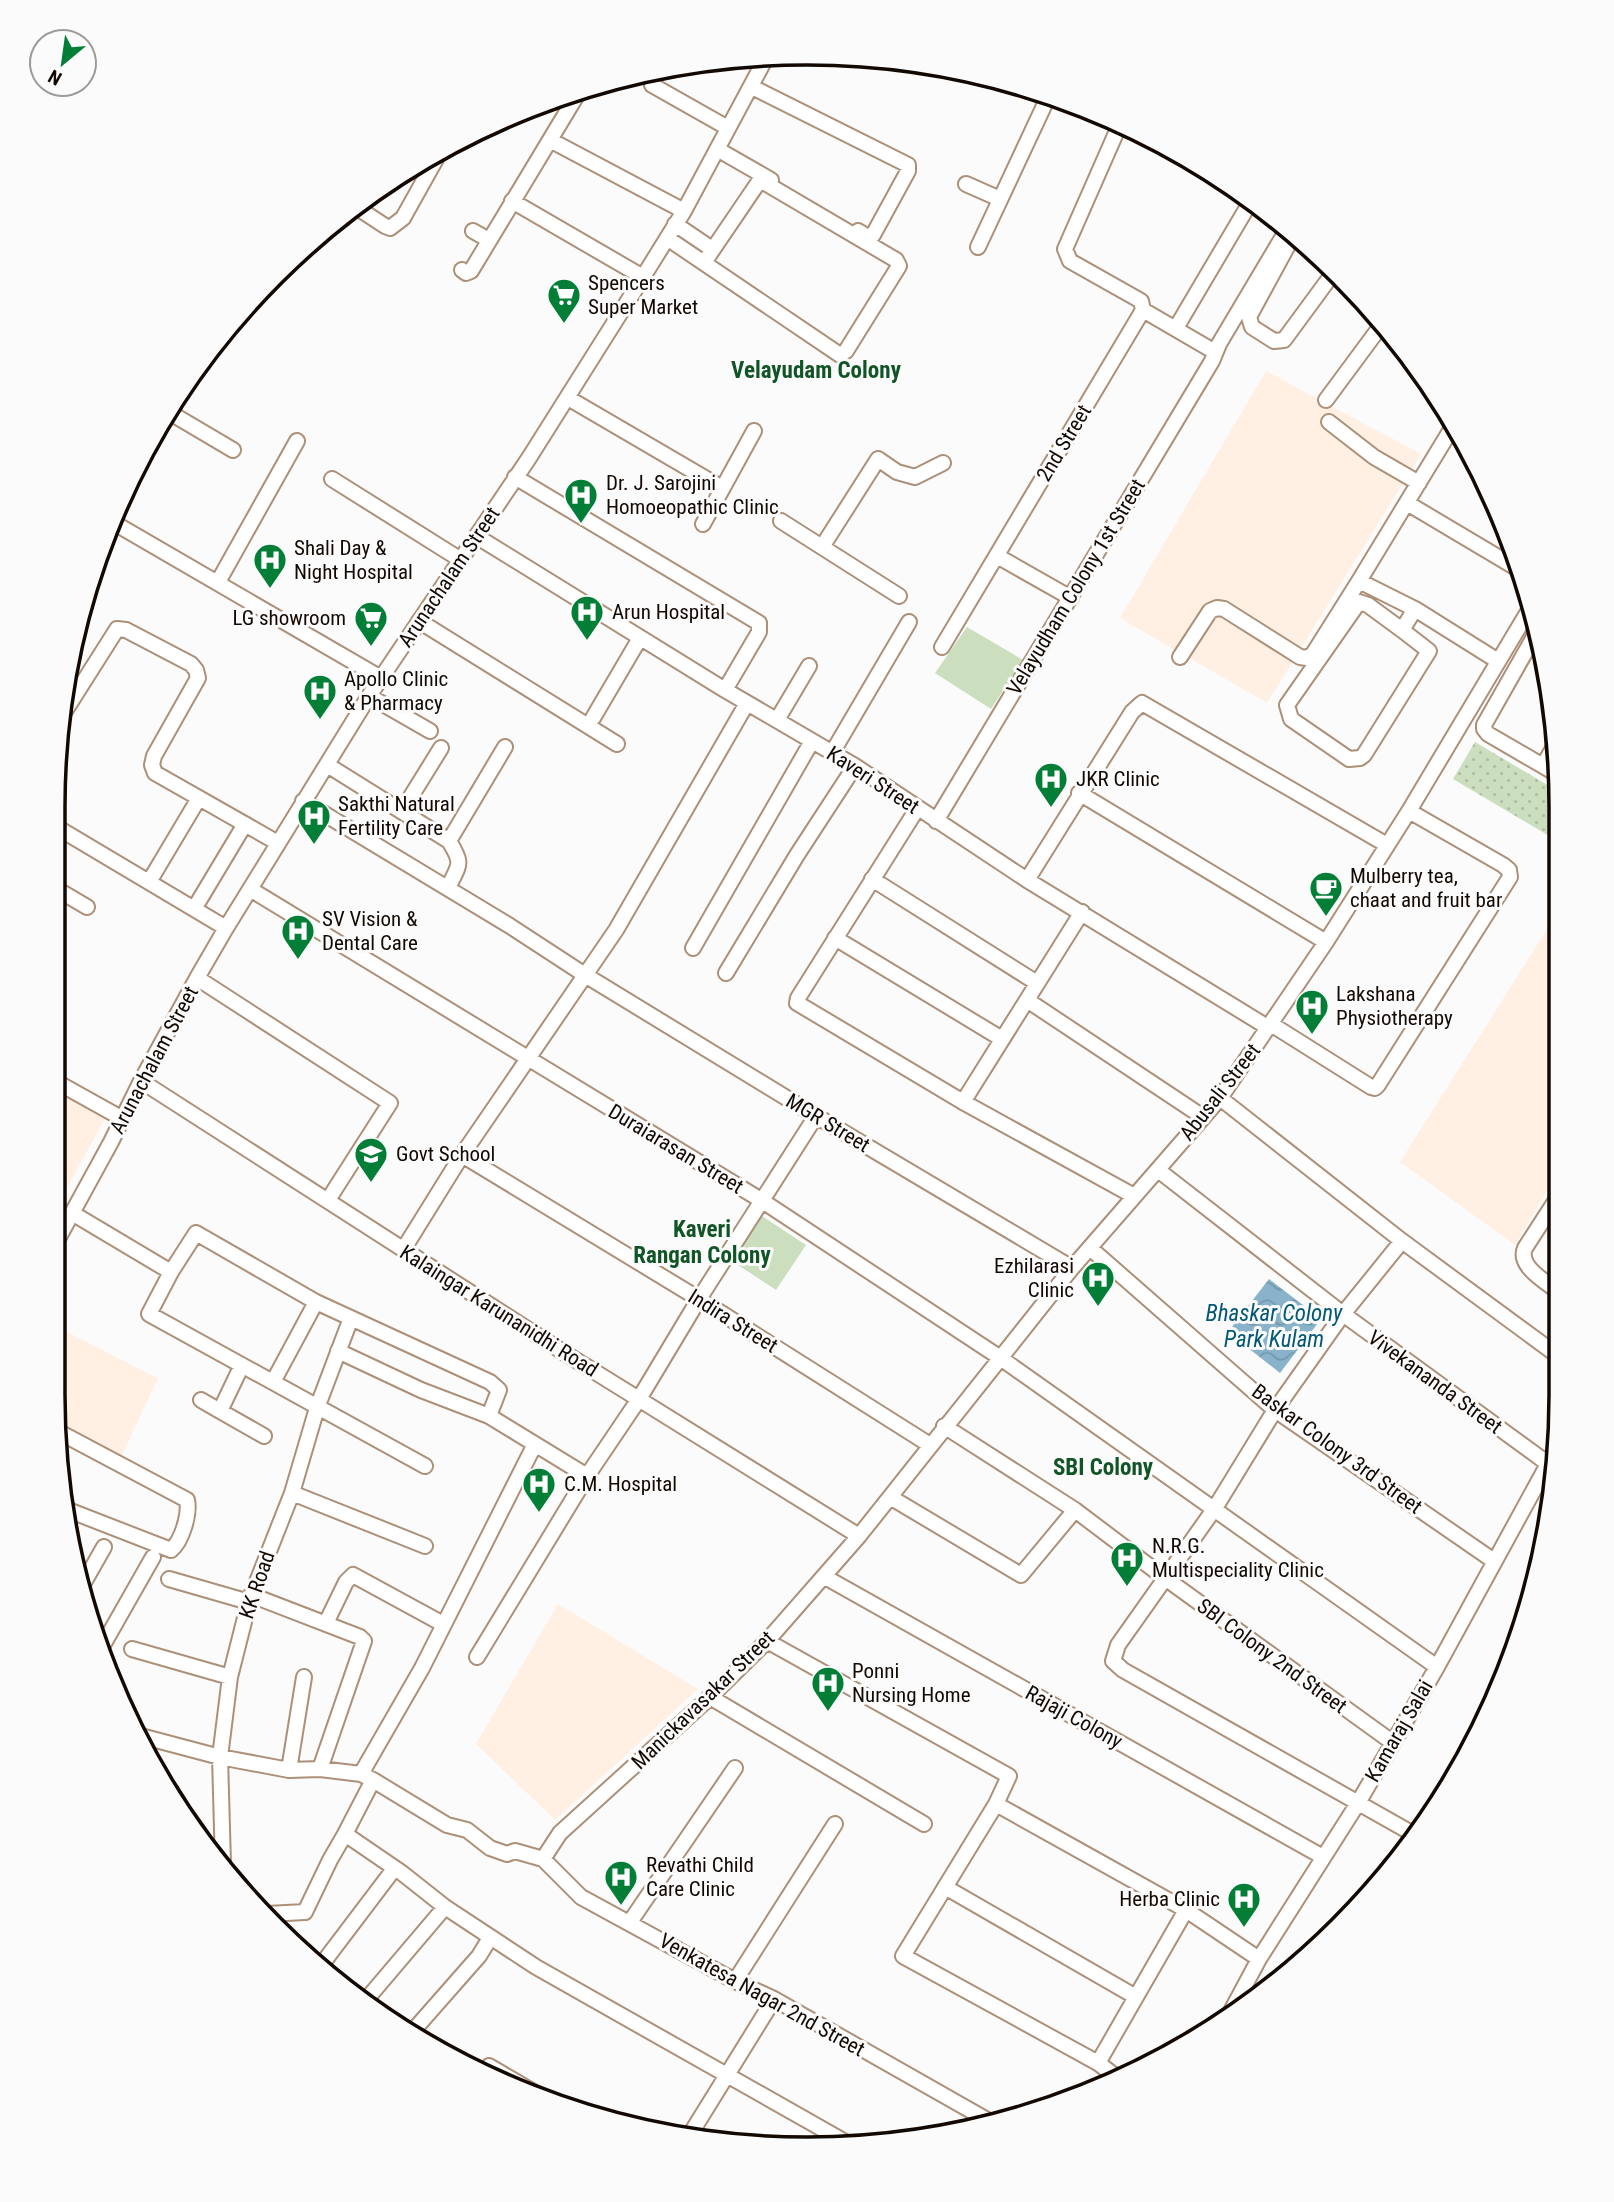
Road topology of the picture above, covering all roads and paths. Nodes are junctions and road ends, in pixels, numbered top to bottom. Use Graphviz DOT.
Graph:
graph roads {
  1 [pos="762,66"];
  2 [pos="652,85"];
  3 [pos="752,87"];
  4 [pos="572,103"];
  5 [pos="1045,104"];
  6 [pos="728,128"];
  7 [pos="1116,132"];
  8 [pos="550,140"];
  9 [pos="717,149"];
  10 [pos="432,167"];
  11 [pos="966,184"];
  12 [pos="1000,199"];
  13 [pos="512,201"];
  14 [pos="1246,209"];
  15 [pos="684,211"];
  16 [pos="364,212"];
  17 [pos="675,224"];
  18 [pos="473,231"];
  19 [pos="667,237"];
  20 [pos="1282,238"];
  21 [pos="489,240"];
  22 [pos="1289,243"];
  23 [pos="978,247"];
  24 [pos="709,255"];
  25 [pos="462,271"];
  26 [pos="643,277"];
  27 [pos="1329,279"];
  28 [pos="1143,310"];
  29 [pos="1176,328"];
  30 [pos="1376,331"];
  31 [pos="1217,348"];
  32 [pos="568,398"];
  33 [pos="1326,400"];
  34 [pos="176,417"];
  35 [pos="1329,422"];
  36 [pos="754,431"];
  37 [pos="1449,434"];
  38 [pos="297,441"];
  39 [pos="233,450"];
  40 [pos="943,463"];
  41 [pos="515,478"];
  42 [pos="332,480"];
  43 [pos="1419,483"];
  44 [pos="722,488"];
  45 [pos="1407,503"];
  46 [pos="781,521"];
  47 [pos="703,524"];
  48 [pos="120,526"];
  49 [pos="476,536"];
  50 [pos="822,547"];
  51 [pos="997,556"];
  52 [pos="461,560"];
  53 [pos="1508,563"];
  54 [pos="1359,581"];
  55 [pos="218,582"];
  56 [pos="899,596"];
  57 [pos="1071,598"];
  58 [pos="1415,609"];
  59 [pos="1525,617"];
  60 [pos="419,621"];
  61 [pos="909,622"];
  62 [pos="1402,630"];
  63 [pos="1515,633"];
  64 [pos="640,638"];
  65 [pos="1530,639"];
  66 [pos="942,647"];
  67 [pos="1531,647"];
  68 [pos="1180,657"];
  69 [pos="1498,661"];
  70 [pos="809,666"];
  71 [pos="382,678"];
  72 [pos="725,690"];
  73 [pos="369,696"];
  74 [pos="73,699"];
  75 [pos="747,703"];
  76 [pos="593,718"];
  77 [pos="777,720"];
  78 [pos="430,731"];
  79 [pos="812,740"];
  80 [pos="617,744"];
  81 [pos="505,747"];
  82 [pos="441,748"];
  83 [pos="832,753"];
  84 [pos="329,766"];
  85 [pos="855,766"];
  86 [pos="1549,769"];
  87 [pos="1079,793"];
  88 [pos="200,798"];
  89 [pos="303,801"];
  90 [pos="917,809"];
  91 [pos="402,811"];
  92 [pos="1409,811"];
  93 [pos="936,821"];
  94 [pos="245,824"];
  95 [pos="65,833"];
  96 [pos="449,841"];
  97 [pos="278,843"];
  98 [pos="1387,845"];
  99 [pos="872,879"];
  100 [pos="1027,880"];
  101 [pos="149,882"];
  102 [pos="448,888"];
  103 [pos="250,889"];
  104 [pos="65,894"];
  105 [pos="87,907"];
  106 [pos="194,909"];
  107 [pos="1082,912"];
  108 [pos="226,929"];
  109 [pos="835,938"];
  110 [pos="1326,942"];
  111 [pos="693,948"];
  112 [pos="726,974"];
  113 [pos="585,975"];
  114 [pos="197,978"];
  115 [pos="1037,983"];
  116 [pos="1027,1000"];
  117 [pos="1270,1026"];
  118 [pos="1002,1039"];
  119 [pos="527,1059"];
  120 [pos="141,1081"];
  121 [pos="65,1087"];
  122 [pos="1220,1098"];
  123 [pos="963,1102"];
  124 [pos="816,1116"];
  125 [pos="1203,1117"];
  126 [pos="123,1119"];
  127 [pos="462,1155"];
  128 [pos="1158,1170"];
  129 [pos="1134,1196"];
  130 [pos="328,1200"];
  131 [pos="761,1200"];
  132 [pos="72,1213"];
  133 [pos="1549,1219"];
  134 [pos="65,1225"];
  135 [pos="1402,1241"];
  136 [pos="1090,1248"];
  137 [pos="403,1250"];
  138 [pos="1072,1268"];
  139 [pos="170,1272"];
  140 [pos="1549,1284"];
  141 [pos="699,1299"];
  142 [pos="316,1302"];
  143 [pos="1343,1314"];
  144 [pos="351,1318"];
  145 [pos="338,1350"];
  146 [pos="1549,1350"];
  147 [pos="999,1357"];
  148 [pos="242,1365"];
  149 [pos="273,1382"];
  150 [pos="639,1399"];
  151 [pos="201,1400"];
  152 [pos="317,1408"];
  153 [pos="220,1410"];
  154 [pos="1275,1410"];
  155 [pos="489,1416"];
  156 [pos="944,1426"];
  157 [pos="66,1436"];
  158 [pos="264,1436"];
  159 [pos="535,1444"];
  160 [pos="930,1445"];
  161 [pos="1546,1462"];
  162 [pos="1546,1465"];
  163 [pos="425,1466"];
  164 [pos="587,1476"];
  165 [pos="292,1493"];
  166 [pos="890,1497"];
  167 [pos="1214,1508"];
  168 [pos="1075,1510"];
  169 [pos="74,1512"];
  170 [pos="859,1536"];
  171 [pos="425,1546"];
  172 [pos="104,1547"];
  173 [pos="153,1557"];
  174 [pos="1494,1561"];
  175 [pos="87,1576"];
  176 [pos="825,1577"];
  177 [pos="1165,1578"];
  178 [pos="169,1579"];
  179 [pos="250,1598"];
  180 [pos="326,1623"];
  181 [pos="443,1624"];
  182 [pos="106,1640"];
  183 [pos="767,1641"];
  184 [pos="132,1649"];
  185 [pos="477,1657"];
  186 [pos="1437,1667"];
  187 [pos="230,1676"];
  188 [pos="304,1677"];
  189 [pos="710,1697"];
  190 [pos="1392,1742"];
  191 [pos="151,1743"];
  192 [pos="220,1757"];
  193 [pos="735,1768"];
  194 [pos="320,1769"];
  195 [pos="289,1770"];
  196 [pos="367,1777"];
  197 [pos="1358,1802"];
  198 [pos="996,1804"];
  199 [pos="835,1824"];
  200 [pos="924,1824"];
  201 [pos="1407,1831"];
  202 [pos="345,1834"];
  203 [pos="223,1853"];
  204 [pos="1323,1857"];
  205 [pos="543,1859"];
  206 [pos="394,1869"];
  207 [pos="945,1887"];
  208 [pos="445,1907"];
  209 [pos="1186,1910"];
  210 [pos="276,1914"];
  211 [pos="630,1922"];
  212 [pos="489,1938"];
  213 [pos="1259,1959"];
  214 [pos="326,1960"];
  215 [pos="735,1981"];
  216 [pos="370,1995"];
  217 [pos="1136,1997"];
  218 [pos="774,1999"];
  219 [pos="1238,1999"];
  220 [pos="417,2026"];
  221 [pos="1098,2063"];
  222 [pos="1110,2072"];
  223 [pos="727,2075"];
  224 [pos="982,2116"];
  225 [pos="694,2128"];
  226 [pos="835,2136"];
  1 -- 3 [label="street, Arunachalam Street"];
  2 -- 6 [label="street"];
  3 -- 6 [label="street, Arunachalam Street"];
  3 -- 9 [label="street"];
  4 -- 8 [label="street"];
  5 -- 12 [label="street"];
  6 -- 9 [label="street, Arunachalam Street"];
  7 -- 28 [label="street"];
  8 -- 13 [label="street"];
  8 -- 15 [label="street"];
  9 -- 15 [label="street, Arunachalam Street"];
  10 -- 16 [label="street"];
  11 -- 12 [label="street"];
  12 -- 23 [label="street"];
  13 -- 21 [label="street"];
  13 -- 26 [label="street"];
  14 -- 29 [label="street"];
  15 -- 17 [label="street, Arunachalam Street"];
  17 -- 19 [label="street, Arunachalam Street"];
  17 -- 24 [label="street"];
  18 -- 21 [label="street"];
  19 -- 24 [label="street"];
  19 -- 26 [label="street, Arunachalam Street"];
  20 -- 31 [label="street, Velayudham Colony 1st Street"];
  21 -- 25 [label="street"];
  22 -- 27 [label="street"];
  24 -- 24 [label="street"];
  26 -- 32 [label="street, Arunachalam Street"];
  28 -- 29 [label="street"];
  28 -- 51 [label="street, 2nd Street"];
  29 -- 31 [label="street"];
  30 -- 33 [label="street"];
  31 -- 57 [label="street, Velayudham Colony 1st Street"];
  32 -- 41 [label="street, Arunachalam Street"];
  32 -- 44 [label="street"];
  34 -- 39 [label="street"];
  35 -- 43 [label="street"];
  36 -- 44 [label="street"];
  37 -- 43 [label="street"];
  38 -- 55 [label="street"];
  40 -- 50 [label="street"];
  41 -- 49 [label="street, Arunachalam Street"];
  41 -- 72 [label="street"];
  42 -- 52 [label="street"];
  43 -- 45 [label="street"];
  44 -- 47 [label="street"];
  45 -- 53 [label="street"];
  45 -- 54 [label="street"];
  46 -- 50 [label="street"];
  48 -- 55 [label="street"];
  49 -- 52 [label="street, Arunachalam Street"];
  49 -- 64 [label="street, Kaveri Street"];
  50 -- 56 [label="street"];
  51 -- 57 [label="street"];
  51 -- 66 [label="street, 2nd Street"];
  52 -- 60 [label="street, Arunachalam Street"];
  54 -- 58 [label="street"];
  54 -- 68 [label="street"];
  55 -- 71 [label="street"];
  57 -- 93 [label="street, Velayudham Colony 1st Street"];
  58 -- 62 [label="street"];
  58 -- 69 [label="street"];
  59 -- 63 [label="street, Abusali Street"];
  60 -- 71 [label="street, Arunachalam Street"];
  60 -- 80 [label="street"];
  61 -- 83 [label="street"];
  62 -- 62 [label="street"];
  63 -- 65 [label="street"];
  63 -- 69 [label="street, Abusali Street"];
  64 -- 72 [label="street, Kaveri Street"];
  64 -- 76 [label="street"];
  67 -- 86 [label="street"];
  69 -- 92 [label="street, Abusali Street"];
  70 -- 77 [label="street"];
  71 -- 73 [label="street, Arunachalam Street"];
  72 -- 75 [label="street, Kaveri Street"];
  73 -- 78 [label="street"];
  73 -- 84 [label="street, Arunachalam Street"];
  74 -- 88 [label="street"];
  75 -- 77 [label="street, Kaveri Street"];
  75 -- 113 [label="street"];
  77 -- 79 [label="street, Kaveri Street"];
  79 -- 83 [label="street, Kaveri Street"];
  79 -- 111 [label="street"];
  81 -- 96 [label="street"];
  82 -- 91 [label="street"];
  83 -- 85 [label="street, Kaveri Street"];
  84 -- 89 [label="street, Arunachalam Street"];
  84 -- 91 [label="street"];
  85 -- 90 [label="street, Kaveri Street"];
  85 -- 112 [label="street"];
  87 -- 98 [label="street"];
  87 -- 100 [label="street"];
  87 -- 110 [label="street"];
  88 -- 94 [label="street"];
  88 -- 101 [label="street"];
  89 -- 97 [label="street, Arunachalam Street"];
  89 -- 102 [label="street, MGR Street"];
  90 -- 93 [label="street, Kaveri Street"];
  90 -- 99 [label="street"];
  91 -- 96 [label="street"];
  92 -- 98 [label="street, Abusali Street"];
  92 -- 117 [label="street, Kaveri Street"];
  93 -- 100 [label="street, Kaveri Street"];
  94 -- 97 [label="street"];
  94 -- 106 [label="street"];
  95 -- 101 [label="street"];
  96 -- 102 [label="street"];
  97 -- 103 [label="street, Arunachalam Street"];
  98 -- 110 [label="street, Abusali Street"];
  99 -- 109 [label="street"];
  99 -- 115 [label="street"];
  100 -- 107 [label="street, Kaveri Street"];
  101 -- 106 [label="street"];
  102 -- 113 [label="street, MGR Street"];
  103 -- 108 [label="street, Arunachalam Street"];
  103 -- 119 [label="street, Duraiarasan Street"];
  104 -- 105 [label="street"];
  106 -- 108 [label="street"];
  107 -- 115 [label="street"];
  107 -- 117 [label="street, Kaveri Street"];
  108 -- 114 [label="street, Arunachalam Street"];
  109 -- 118 [label="street"];
  109 -- 123 [label="street"];
  110 -- 117 [label="street, Abusali Street"];
  113 -- 119 [label="street"];
  113 -- 124 [label="street, MGR Street"];
  114 -- 120 [label="street, Arunachalam Street"];
  114 -- 130 [label="street"];
  115 -- 116 [label="street"];
  116 -- 118 [label="street"];
  116 -- 125 [label="street"];
  117 -- 122 [label="street, Abusali Street"];
  118 -- 123 [label="street"];
  119 -- 127 [label="street"];
  119 -- 131 [label="street, Duraiarasan Street"];
  120 -- 126 [label="street, Arunachalam Street"];
  120 -- 130 [label="street, Kalaingar Karunanidhi Road"];
  121 -- 126 [label="street"];
  122 -- 125 [label="street, Abusali Street"];
  122 -- 135 [label="street"];
  123 -- 129 [label="street"];
  124 -- 131 [label="street"];
  124 -- 138 [label="street, MGR Street"];
  125 -- 128 [label="street, Abusali Street"];
  126 -- 132 [label="street, Arunachalam Street"];
  127 -- 137 [label="street"];
  127 -- 141 [label="street, Indira Street"];
  128 -- 129 [label="street, Abusali Street"];
  128 -- 143 [label="street, Vivekananda Street"];
  129 -- 136 [label="street, Abusali Street"];
  130 -- 137 [label="street, Kalaingar Karunanidhi Road"];
  131 -- 141 [label="street"];
  131 -- 147 [label="street, Duraiarasan Street"];
  132 -- 134 [label="street, Arunachalam Street"];
  132 -- 139 [label="street"];
  133 -- 140 [label="street"];
  135 -- 143 [label="street"];
  135 -- 146 [label="street"];
  136 -- 138 [label="street, Abusali Street"];
  136 -- 154 [label="street, Baskar Colony 3rd Street"];
  137 -- 150 [label="street, Kalaingar Karunanidhi Road"];
  138 -- 147 [label="street, Abusali Street"];
  139 -- 142 [label="street"];
  139 -- 148 [label="street"];
  141 -- 150 [label="street"];
  141 -- 160 [label="street, Indira Street"];
  142 -- 144 [label="street"];
  142 -- 149 [label="street"];
  143 -- 154 [label="street"];
  143 -- 161 [label="street, Vivekananda Street"];
  144 -- 145 [label="street, KK Road"];
  144 -- 155 [label="street"];
  145 -- 152 [label="street, KK Road"];
  145 -- 155 [label="street"];
  147 -- 156 [label="street, Abusali Street"];
  147 -- 167 [label="street, Duraiarasan Street"];
  148 -- 149 [label="street"];
  148 -- 153 [label="street"];
  149 -- 152 [label="street"];
  150 -- 164 [label="street"];
  150 -- 170 [label="street, Kalaingar Karunanidhi Road"];
  151 -- 153 [label="street"];
  152 -- 163 [label="street"];
  152 -- 165 [label="street, KK Road"];
  153 -- 158 [label="street"];
  154 -- 167 [label="street"];
  154 -- 174 [label="street, Baskar Colony 3rd Street"];
  155 -- 159 [label="street"];
  156 -- 160 [label="street, Abusali Street"];
  156 -- 168 [label="street, SBI Colony 2nd Street"];
  157 -- 169 [label="street"];
  159 -- 164 [label="street"];
  159 -- 181 [label="street"];
  160 -- 166 [label="street, Abusali Street"];
  162 -- 174 [label="street, Kamaraj Salai"];
  164 -- 185 [label="street"];
  165 -- 171 [label="street"];
  165 -- 179 [label="street, KK Road"];
  166 -- 168 [label="street"];
  166 -- 170 [label="street, Abusali Street"];
  167 -- 177 [label="street"];
  167 -- 186 [label="street, Duraiarasan Street"];
  168 -- 177 [label="street, SBI Colony 2nd Street"];
  170 -- 176 [label="street, Manickavasakar Street"];
  172 -- 175 [label="street"];
  173 -- 182 [label="street"];
  174 -- 186 [label="street, Kamaraj Salai"];
  176 -- 183 [label="street, Manickavasakar Street"];
  176 -- 204 [label="street, Rajaji Colony"];
  177 -- 190 [label="street, SBI Colony 2nd Street"];
  177 -- 197 [label="street"];
  178 -- 179 [label="street"];
  179 -- 180 [label="street"];
  179 -- 187 [label="street, KK Road"];
  180 -- 181 [label="street"];
  180 -- 194 [label="street"];
  181 -- 196 [label="street"];
  183 -- 189 [label="street, Manickavasakar Street"];
  183 -- 198 [label="street"];
  184 -- 187 [label="street"];
  186 -- 190 [label="street, Kamaraj Salai"];
  187 -- 192 [label="street, KK Road"];
  188 -- 195 [label="street"];
  189 -- 200 [label="street"];
  189 -- 205 [label="street, Manickavasakar Street"];
  190 -- 197 [label="street, Kamaraj Salai"];
  191 -- 192 [label="street"];
  192 -- 195 [label="street"];
  192 -- 203 [label="street, KK Road"];
  193 -- 211 [label="street"];
  194 -- 195 [label="street"];
  194 -- 196 [label="street"];
  196 -- 202 [label="street"];
  196 -- 205 [label="street"];
  197 -- 201 [label="street"];
  197 -- 204 [label="street, Kamaraj Salai"];
  198 -- 207 [label="street"];
  198 -- 209 [label="street"];
  199 -- 215 [label="street"];
  202 -- 206 [label="street"];
  202 -- 210 [label="street"];
  204 -- 213 [label="street, Kamaraj Salai"];
  205 -- 211 [label="street, Venkatesa Nagar 2nd Street"];
  206 -- 208 [label="street"];
  206 -- 214 [label="street"];
  207 -- 217 [label="street"];
  207 -- 221 [label="street"];
  208 -- 212 [label="street"];
  208 -- 216 [label="street"];
  209 -- 213 [label="street"];
  209 -- 217 [label="street"];
  211 -- 215 [label="street, Venkatesa Nagar 2nd Street"];
  212 -- 220 [label="street"];
  212 -- 223 [label="street"];
  213 -- 219 [label="street, Kamaraj Salai"];
  215 -- 218 [label="street, Venkatesa Nagar 2nd Street"];
  217 -- 221 [label="street"];
  218 -- 223 [label="street"];
  218 -- 224 [label="street, Venkatesa Nagar 2nd Street"];
  221 -- 222 [label="street"];
  223 -- 225 [label="street"];
  223 -- 226 [label="street"];
}
